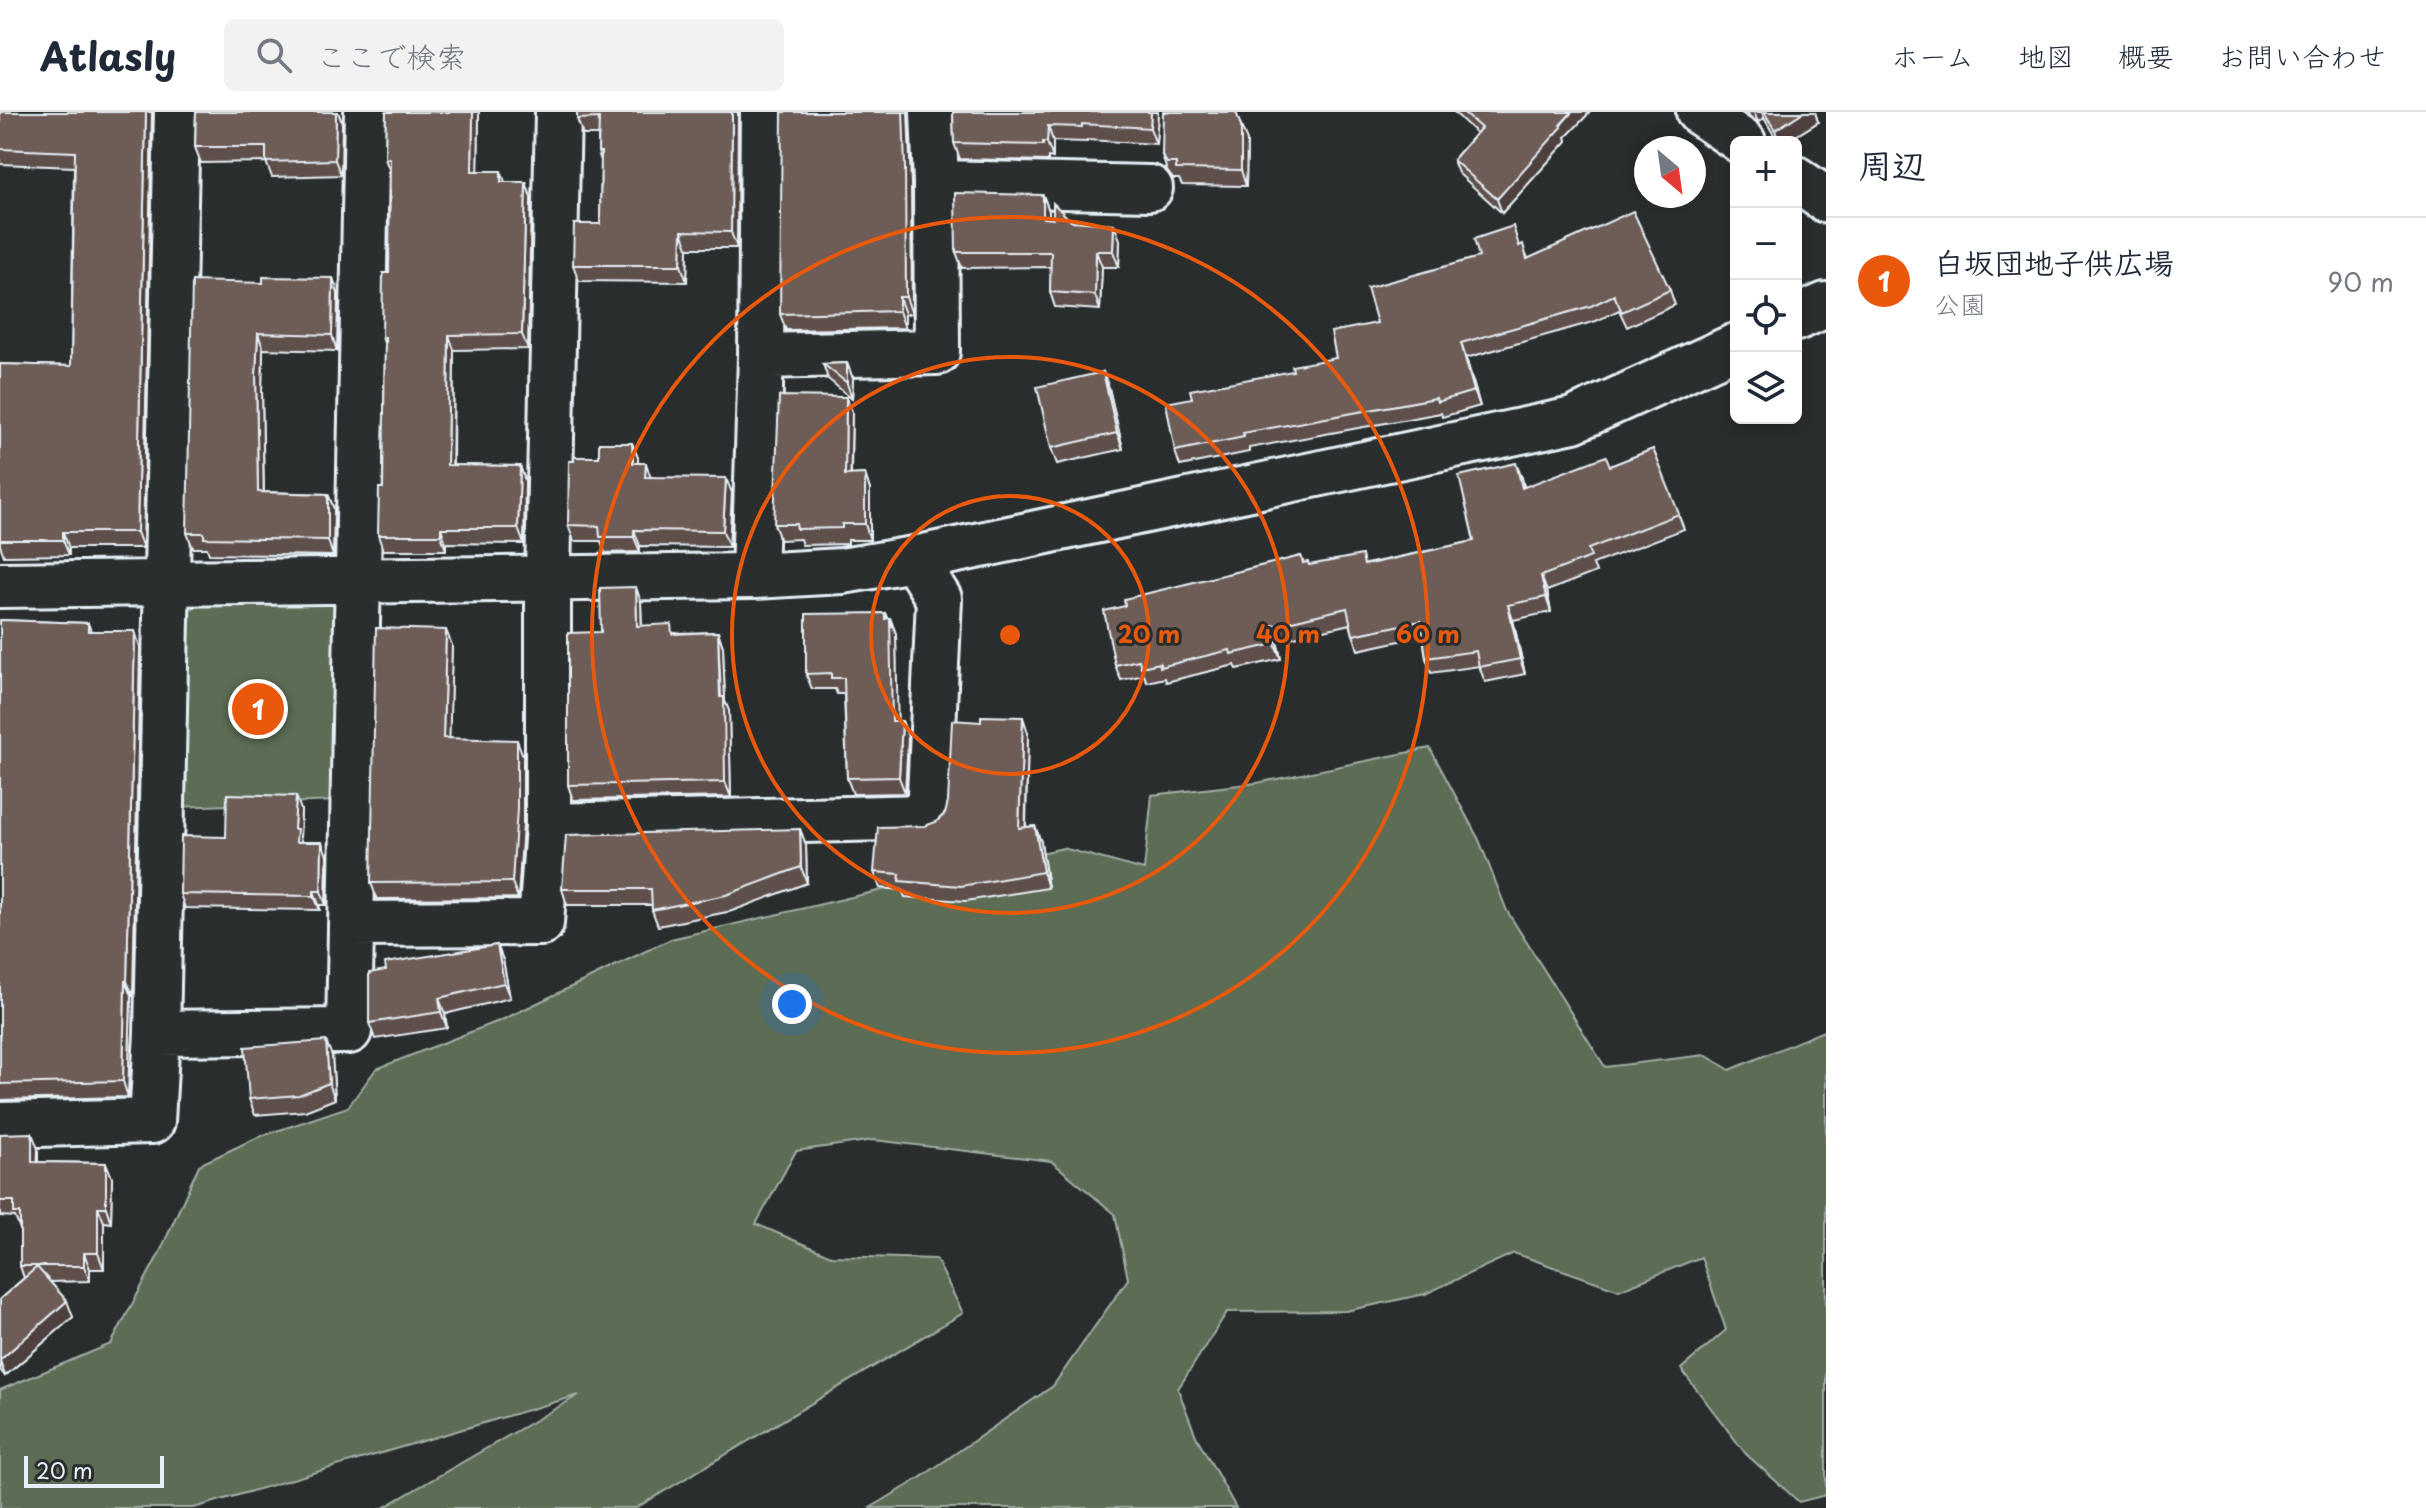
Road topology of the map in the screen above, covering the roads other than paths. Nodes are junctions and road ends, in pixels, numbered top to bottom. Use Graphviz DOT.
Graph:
graph roads {
  1 [pos="177,112"];
  2 [pos="367,112"];
  3 [pos="558,112"];
  4 [pos="763,112"];
  5 [pos="933,112"];
  6 [pos="1699,112"];
  7 [pos="1734,136"];
  8 [pos="936,183"];
  9 [pos="1802,183"];
  10 [pos="1150,188"];
  11 [pos="1826,200"];
  12 [pos="1826,305"];
  13 [pos="1802,315"];
  14 [pos="1730,349"];
  15 [pos="761,356"];
  16 [pos="914,559"];
  17 [pos="754,576"];
  18 [pos="548,577"];
  19 [pos="358,580"];
  20 [pos="165,584"];
  21 [pos="0,585"];
  22 [pos="548,826"];
  23 [pos="351,924"];
  24 [pos="157,1033"];
  25 [pos="0,1125"];
  1 -- 20 [label="street"];
  2 -- 19 [label="street"];
  3 -- 18 [label="street"];
  4 -- 15 [label="street"];
  5 -- 8 [label="street"];
  6 -- 7 [label="street"];
  8 -- 10 [label="street"];
  8 -- 15 [label="street"];
  9 -- 11 [label="street"];
  12 -- 13 [label="street"];
  14 -- 16 [label="street"];
  15 -- 17 [label="street"];
  16 -- 17 [label="street"];
  16 -- 22 [label="street"];
  17 -- 18 [label="street"];
  18 -- 19 [label="street"];
  18 -- 22 [label="street"];
  19 -- 20 [label="street"];
  19 -- 23 [label="street"];
  20 -- 21 [label="street"];
  20 -- 24 [label="street"];
  22 -- 23 [label="street"];
  23 -- 24 [label="street"];
  24 -- 25 [label="street"];
}
